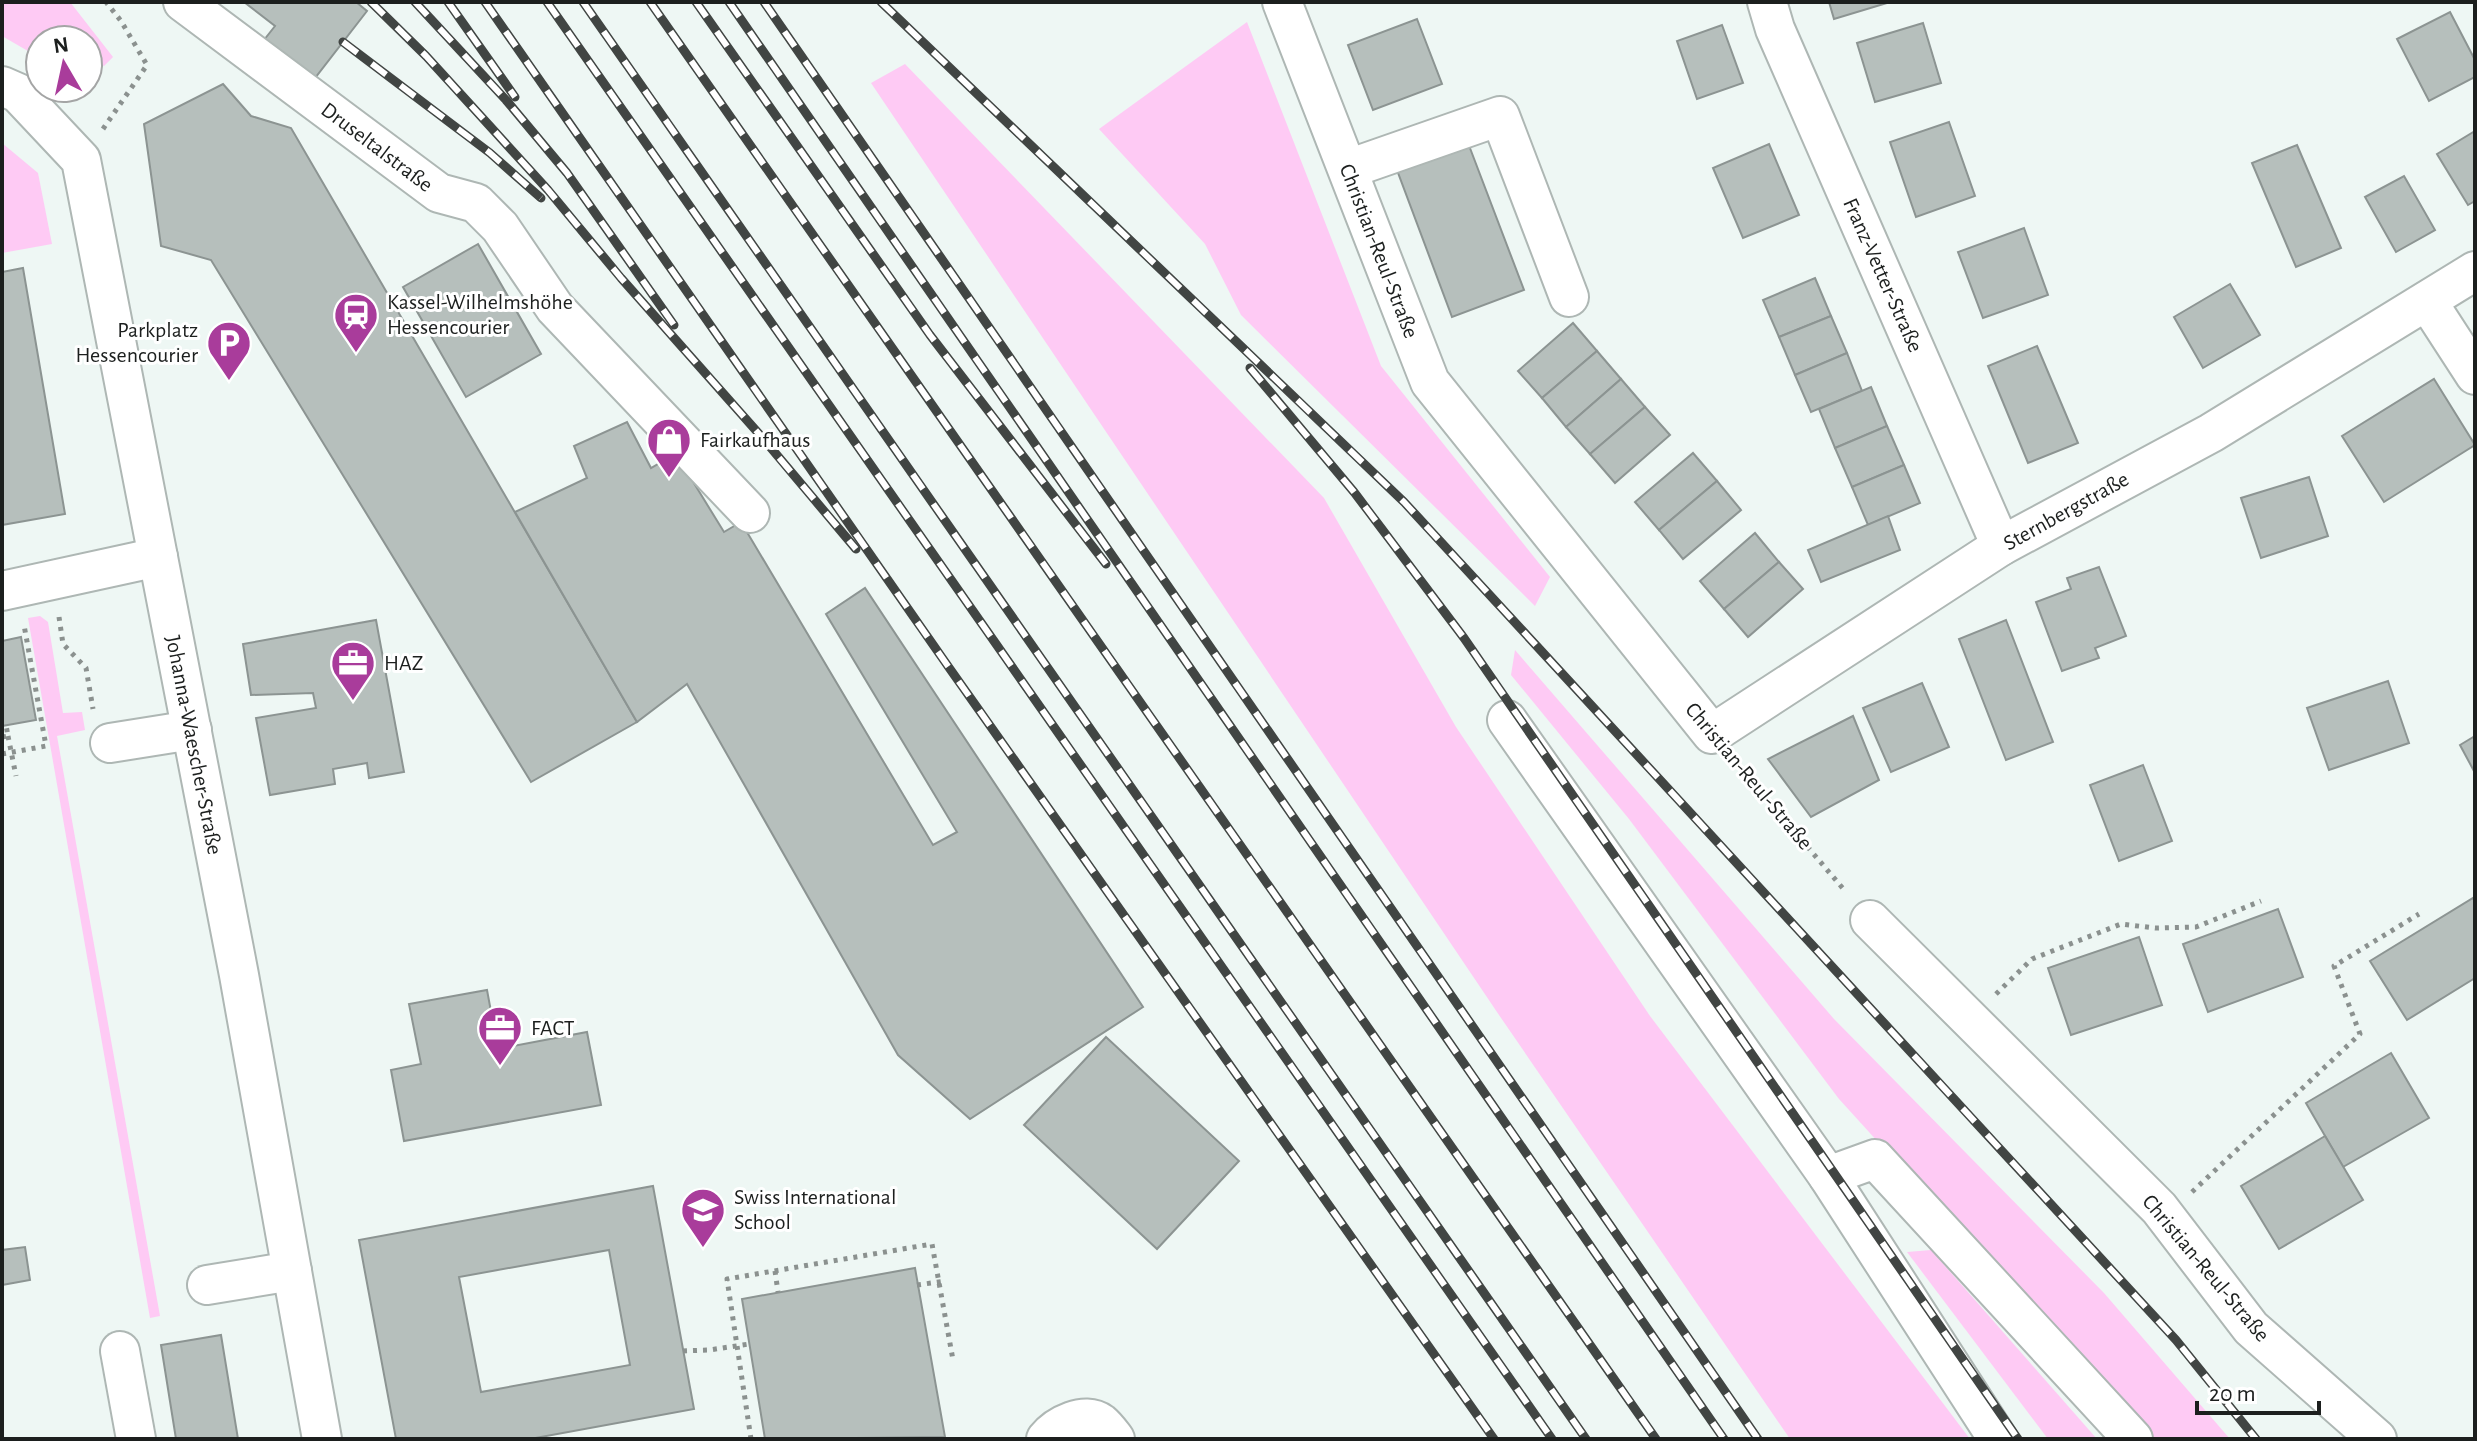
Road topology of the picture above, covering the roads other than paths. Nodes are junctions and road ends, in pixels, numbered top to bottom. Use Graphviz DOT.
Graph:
graph roads {
  1 [pos="183,2"];
  2 [pos="1282,2"];
  3 [pos="1767,2"];
  4 [pos="2,86"];
  5 [pos="1348,169"];
  6 [pos="2475,271"];
  7 [pos="1569,297"];
  8 [pos="2427,301"];
  9 [pos="2475,375"];
  10 [pos="750,513"];
  11 [pos="2001,546"];
  12 [pos="158,557"];
  13 [pos="2,591"];
  14 [pos="1507,720"];
  15 [pos="102,728"];
  16 [pos="192,730"];
  17 [pos="1712,734"];
  18 [pos="1870,920"];
  19 [pos="1828,1176"];
  20 [pos="292,1271"];
  21 [pos="207,1285"];
  22 [pos="120,1351"];
  23 [pos="136,1439"];
  24 [pos="322,1439"];
  25 [pos="1046,1439"];
  26 [pos="1115,1439"];
  27 [pos="1998,1439"];
  28 [pos="2133,1439"];
  29 [pos="2377,1439"];
  1 -- 10 [label="street, Druseltalstraße"];
  2 -- 5 [label="street, Christian-Reul-Straße"];
  3 -- 11 [label="street, Franz-Vetter-Straße"];
  4 -- 12 [label="street, Johanna-Waescher-Straße"];
  5 -- 7 [label="street"];
  5 -- 17 [label="street, Christian-Reul-Straße"];
  6 -- 8 [label="street, Sternbergstraße"];
  8 -- 9 [label="street"];
  8 -- 11 [label="street, Sternbergstraße"];
  11 -- 17 [label="street, Sternbergstraße"];
  12 -- 13 [label="street"];
  12 -- 16 [label="street, Johanna-Waescher-Straße"];
  14 -- 19 [label="street"];
  15 -- 16 [label="street"];
  16 -- 20 [label="street, Johanna-Waescher-Straße"];
  18 -- 29 [label="street, Christian-Reul-Straße"];
  19 -- 27 [label="street"];
  19 -- 28 [label="street"];
  20 -- 21 [label="street"];
  20 -- 24 [label="street, Johanna-Waescher-Straße"];
  22 -- 23 [label="street"];
  25 -- 26 [label="street"];
}
